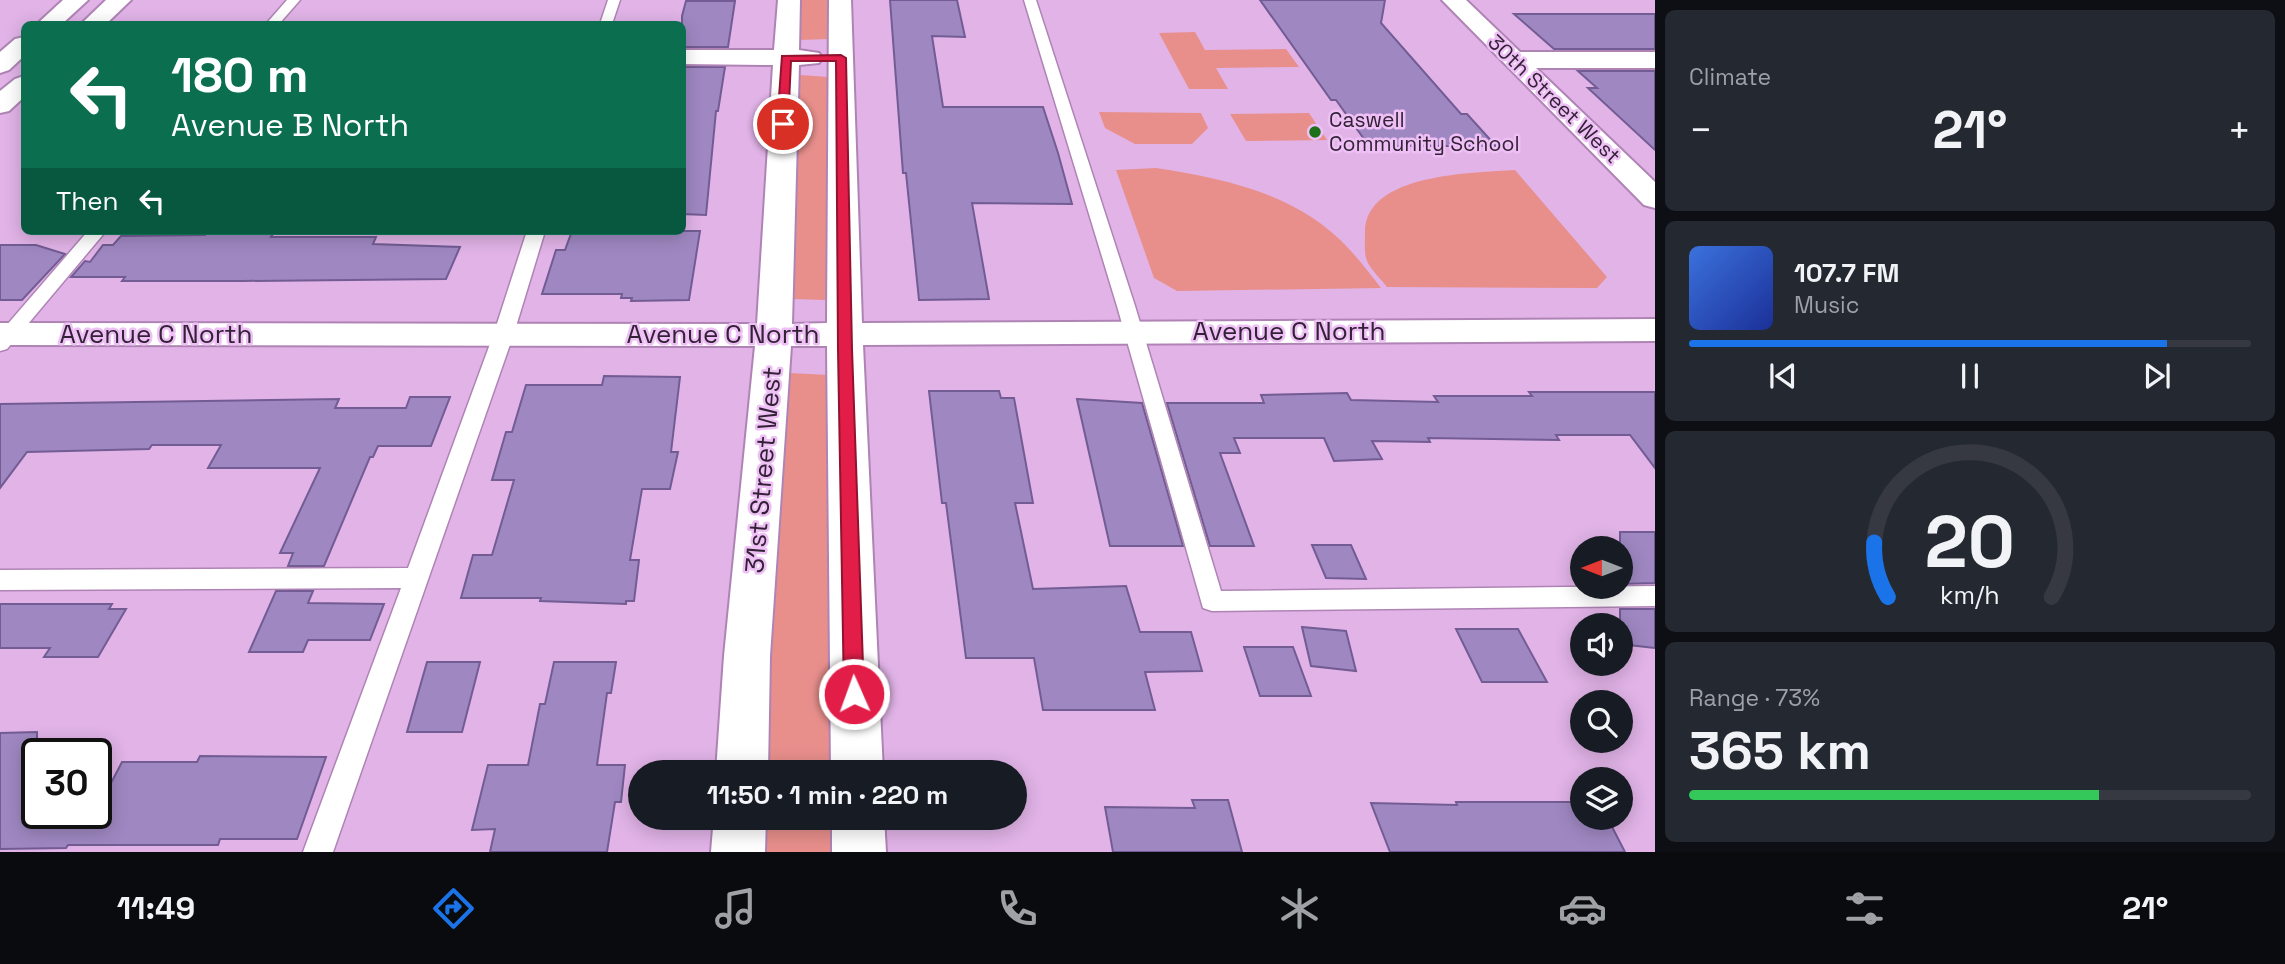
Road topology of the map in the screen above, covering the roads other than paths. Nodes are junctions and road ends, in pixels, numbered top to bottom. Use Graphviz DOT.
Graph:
graph roads {
  1 [pos="76,0"];
  2 [pos="120,0"];
  3 [pos="293,0"];
  4 [pos="614,0"];
  5 [pos="789,0"];
  6 [pos="840,0"];
  7 [pos="1030,0"];
  8 [pos="1452,0"];
  9 [pos="52,21"];
  10 [pos="96,21"];
  11 [pos="275,21"];
  12 [pos="607,21"];
  13 [pos="686,57"];
  14 [pos="786,58"];
  15 [pos="841,58"];
  16 [pos="1514,60"];
  17 [pos="1655,60"];
  18 [pos="21,87"];
  19 [pos="0,106"];
  20 [pos="1644,177"];
  21 [pos="1655,198"];
  22 [pos="93,235"];
  23 [pos="535,235"];
  24 [pos="1655,330"];
  25 [pos="1134,331"];
  26 [pos="504,333"];
  27 [pos="845,334"];
  28 [pos="774,335"];
  29 [pos="3,338"];
  30 [pos="415,578"];
  31 [pos="0,580"];
  32 [pos="1655,596"];
  33 [pos="743,760"];
  34 [pos="857,760"];
  35 [pos="739,830"];
  36 [pos="858,830"];
  37 [pos="318,852"];
  38 [pos="738,852"];
  39 [pos="859,852"];
  1 -- 9 [label="street"];
  2 -- 10 [label="street"];
  3 -- 11 [label="lane"];
  4 -- 12 [label="lane"];
  5 -- 14 [label="street, 31st Street West"];
  6 -- 15 [label="street"];
  7 -- 25 [label="lane"];
  8 -- 16 [label="street, 30th Street West"];
  13 -- 14 [label="street"];
  14 -- 15 [label="street"];
  14 -- 28 [label="street, 31st Street West"];
  15 -- 27 [label="street"];
  16 -- 17 [label="street"];
  16 -- 20 [label="street, 30th Street West"];
  18 -- 19 [label="street"];
  20 -- 21 [label="street, 30th Street West"];
  22 -- 29 [label="lane"];
  23 -- 26 [label="lane"];
  24 -- 25 [label="street, Avenue C North"];
  25 -- 27 [label="street, Avenue C North"];
  25 -- 32 [label="lane"];
  26 -- 28 [label="street, Avenue C North"];
  26 -- 29 [label="street, Avenue C North"];
  26 -- 30 [label="lane"];
  27 -- 28 [label="street, Avenue C North"];
  27 -- 34 [label="street"];
  28 -- 33 [label="street, 31st Street West"];
  30 -- 31 [label="lane"];
  30 -- 37 [label="lane"];
  35 -- 38 [label="street"];
  36 -- 39 [label="street"];
}
